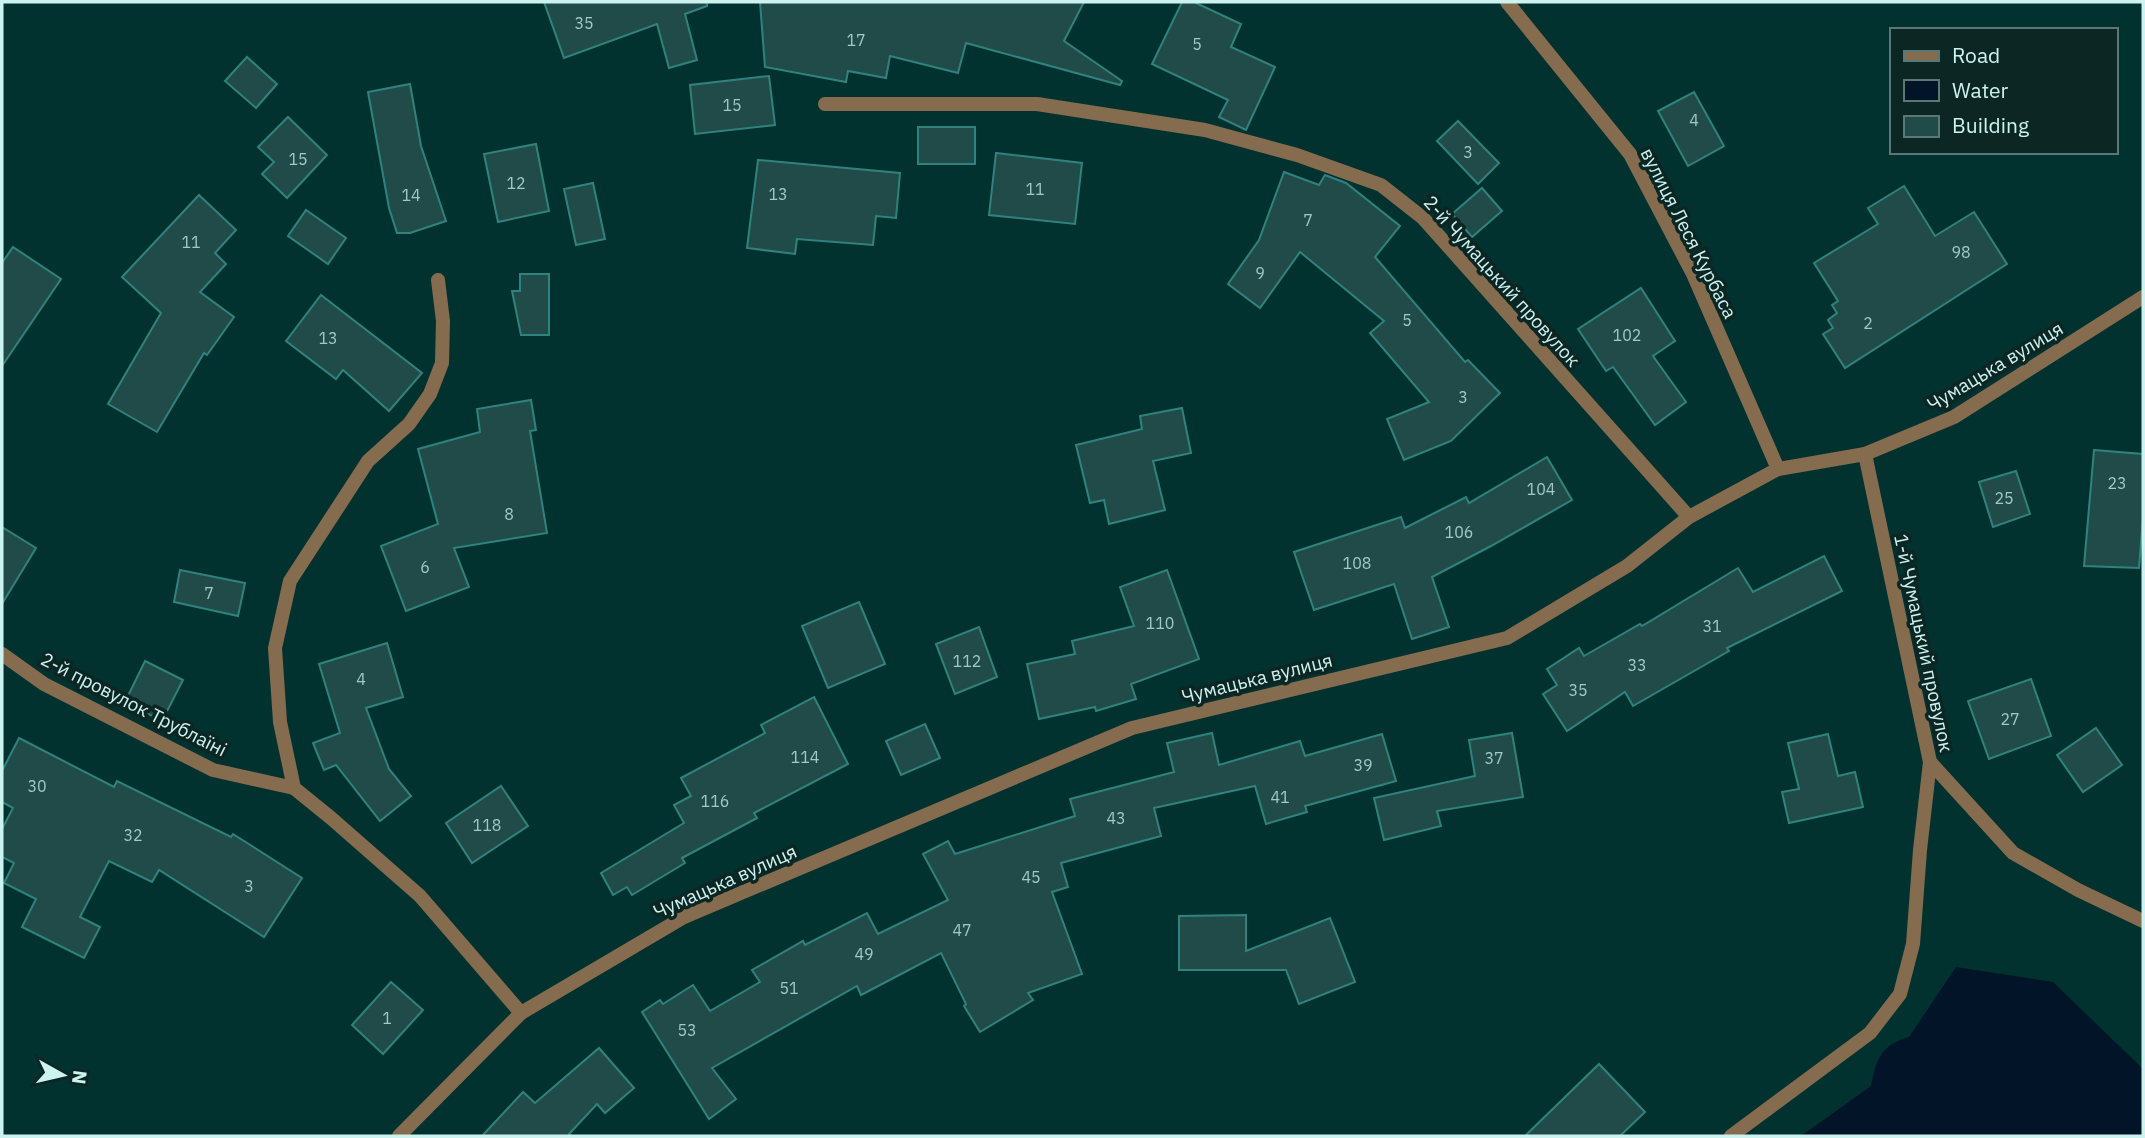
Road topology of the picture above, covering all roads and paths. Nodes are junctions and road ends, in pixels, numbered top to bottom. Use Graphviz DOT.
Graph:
graph roads {
  1 [pos="1507,2"];
  2 [pos="825,104"];
  3 [pos="438,280"];
  4 [pos="2143,296"];
  5 [pos="1865,454"];
  6 [pos="1778,469"];
  7 [pos="1689,517"];
  8 [pos="2,654"];
  9 [pos="1930,762"];
  10 [pos="293,788"];
  11 [pos="2143,921"];
  12 [pos="521,1013"];
  13 [pos="399,1136"];
  14 [pos="1731,1136"];
  1 -- 6 [label="street, вулиця Леся Курбаса"];
  2 -- 7 [label="street, 2-й Чумацький провулок"];
  3 -- 10 [label="street"];
  4 -- 5 [label="street, Чумацька вулиця"];
  5 -- 6 [label="street, Чумацька вулиця"];
  5 -- 9 [label="street, 1-й Чумацький провулок"];
  6 -- 7 [label="street, Чумацька вулиця"];
  7 -- 12 [label="street, Чумацька вулиця"];
  8 -- 10 [label="street, 2-й провулок Трублаїні"];
  9 -- 11 [label="street"];
  9 -- 14 [label="street, 1-й Чумацький провулок"];
  10 -- 12 [label="street"];
  12 -- 13 [label="street, Чумацька вулиця"];
}
